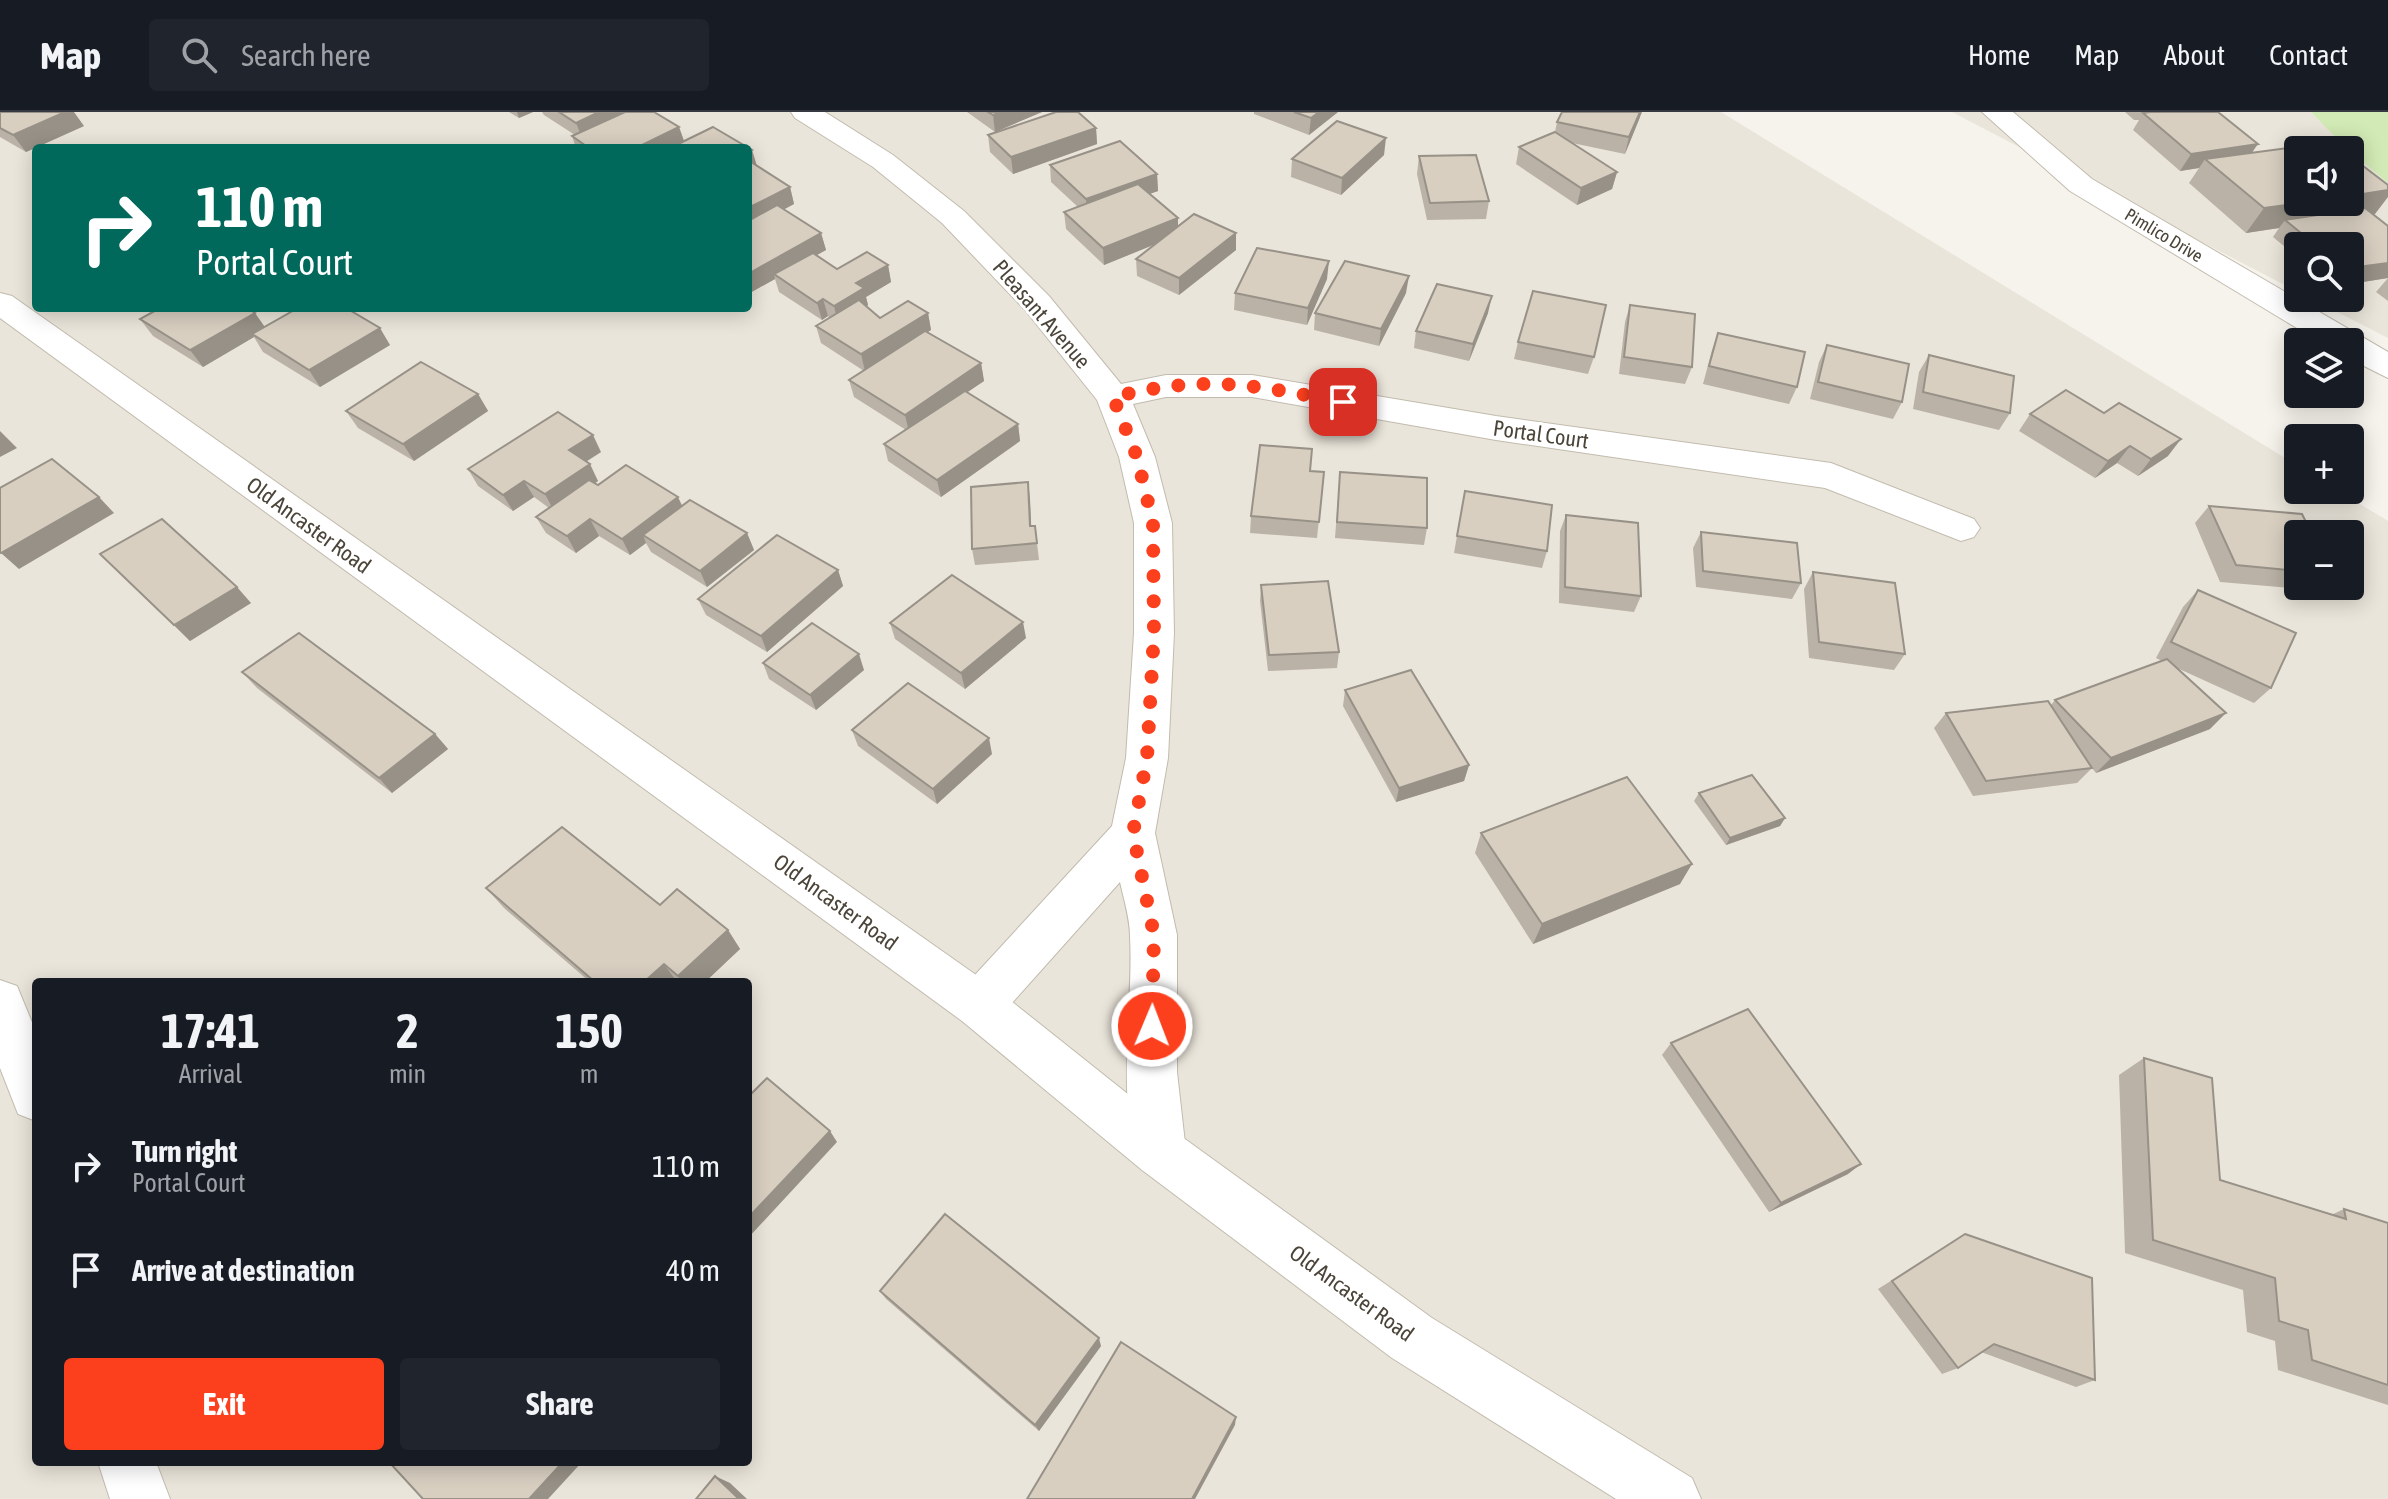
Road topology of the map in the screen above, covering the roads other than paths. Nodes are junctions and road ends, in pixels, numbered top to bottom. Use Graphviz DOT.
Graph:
graph roads {
  1 [pos="805,112"];
  2 [pos="1996,112"];
  3 [pos="0,303"];
  4 [pos="2321,328"];
  5 [pos="2364,353"];
  6 [pos="2388,367"];
  7 [pos="1113,397"];
  8 [pos="1961,528"];
  9 [pos="1133,833"];
  10 [pos="0,1002"];
  11 [pos="979,1005"];
  12 [pos="32,1086"];
  13 [pos="1160,1152"];
  14 [pos="128,1466"];
  15 [pos="140,1499"];
  16 [pos="1671,1499"];
  1 -- 7 [label="street, Pleasant Avenue"];
  2 -- 4 [label="street, Pimlico Drive"];
  3 -- 11 [label="street, Old Ancaster Road"];
  5 -- 6 [label="street"];
  7 -- 8 [label="street, Portal Court"];
  7 -- 9 [label="street, Pleasant Avenue"];
  9 -- 11 [label="street, Pleasant Avenue"];
  9 -- 13 [label="street, Pleasant Avenue"];
  10 -- 12 [label="street"];
  11 -- 13 [label="street, Old Ancaster Road"];
  13 -- 16 [label="street, Old Ancaster Road"];
  14 -- 15 [label="street"];
}
